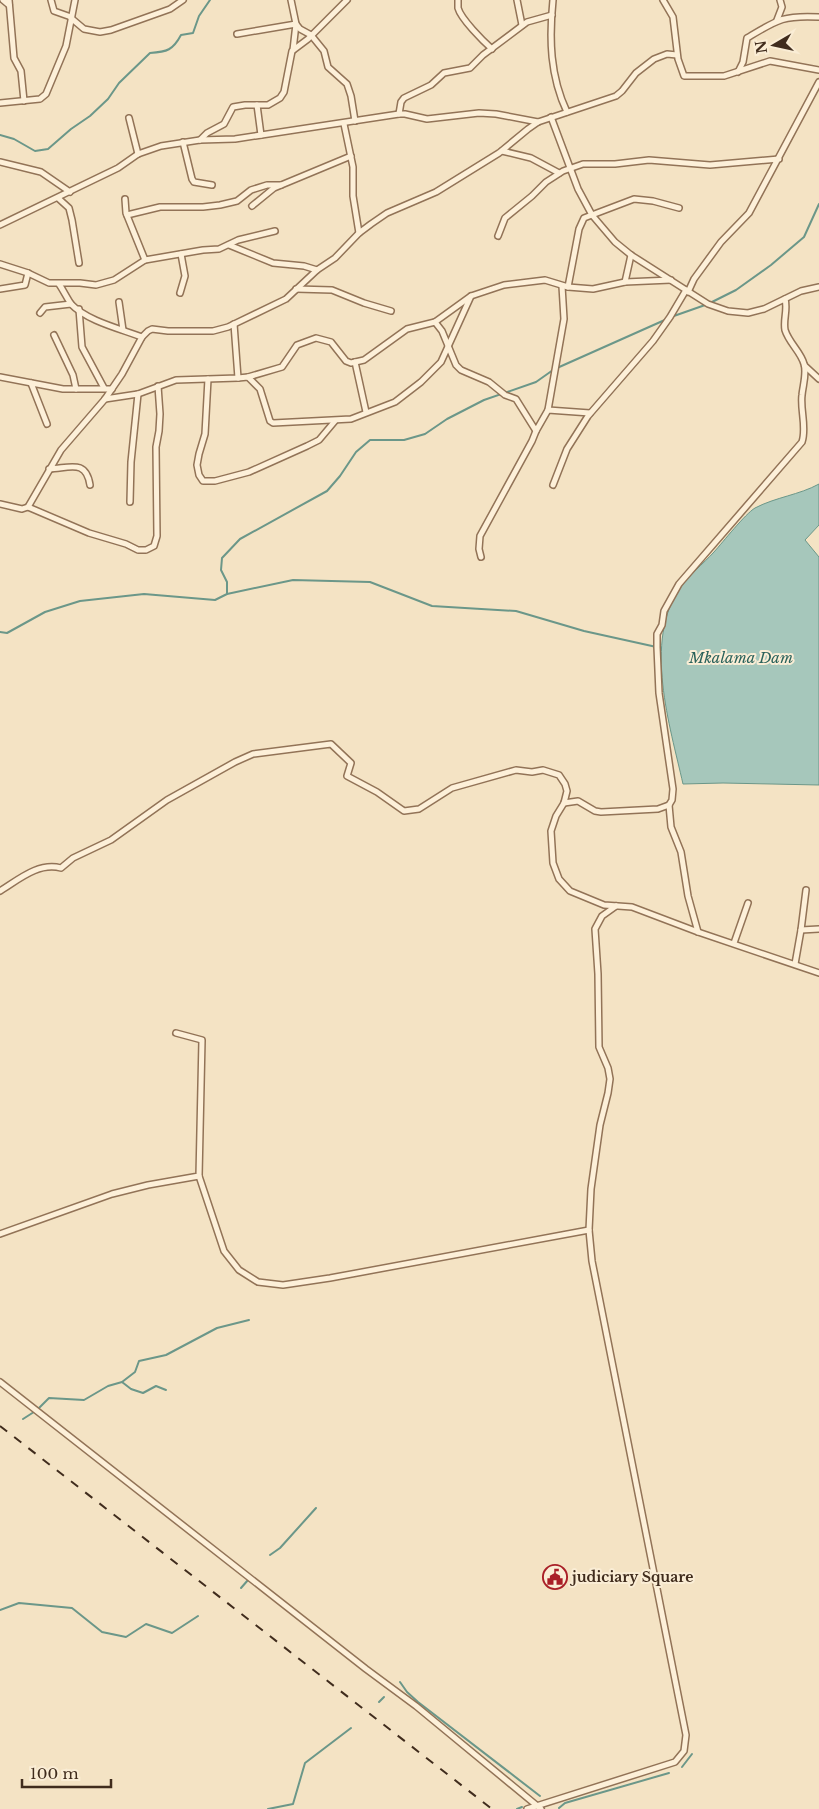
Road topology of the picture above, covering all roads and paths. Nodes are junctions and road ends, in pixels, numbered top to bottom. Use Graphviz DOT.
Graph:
graph roads {
  1 [pos="3,0"];
  2 [pos="51,0"];
  3 [pos="75,0"];
  4 [pos="183,0"];
  5 [pos="291,0"];
  6 [pos="348,0"];
  7 [pos="458,0"];
  8 [pos="517,0"];
  9 [pos="553,0"];
  10 [pos="663,0"];
  11 [pos="780,0"];
  12 [pos="9,2"];
  13 [pos="552,15"];
  14 [pos="71,17"];
  15 [pos="819,17"];
  16 [pos="777,20"];
  17 [pos="296,24"];
  18 [pos="522,25"];
  19 [pos="236,34"];
  20 [pos="311,35"];
  21 [pos="492,48"];
  22 [pos="292,51"];
  23 [pos="677,55"];
  24 [pos="819,70"];
  25 [pos="738,72"];
  26 [pos="819,82"];
  27 [pos="24,101"];
  28 [pos="0,103"];
  29 [pos="257,105"];
  30 [pos="567,112"];
  31 [pos="399,114"];
  32 [pos="551,117"];
  33 [pos="129,118"];
  34 [pos="355,121"];
  35 [pos="538,122"];
  36 [pos="344,124"];
  37 [pos="261,135"];
  38 [pos="200,140"];
  39 [pos="183,142"];
  40 [pos="502,151"];
  41 [pos="138,154"];
  42 [pos="351,156"];
  43 [pos="779,160"];
  44 [pos="0,162"];
  45 [pos="570,168"];
  46 [pos="559,173"];
  47 [pos="212,185"];
  48 [pos="281,185"];
  49 [pos="70,192"];
  50 [pos="58,198"];
  51 [pos="125,199"];
  52 [pos="252,206"];
  53 [pos="678,208"];
  54 [pos="126,215"];
  55 [pos="592,215"];
  56 [pos="0,225"];
  57 [pos="274,231"];
  58 [pos="359,233"];
  59 [pos="498,236"];
  60 [pos="229,246"];
  61 [pos="181,254"];
  62 [pos="632,255"];
  63 [pos="145,260"];
  64 [pos="79,263"];
  65 [pos="0,264"];
  66 [pos="317,270"];
  67 [pos="28,273"];
  68 [pos="670,280"];
  69 [pos="625,282"];
  70 [pos="59,284"];
  71 [pos="565,286"];
  72 [pos="819,287"];
  73 [pos="0,289"];
  74 [pos="296,289"];
  75 [pos="687,291"];
  76 [pos="180,293"];
  77 [pos="471,296"];
  78 [pos="785,299"];
  79 [pos="119,302"];
  80 [pos="71,304"];
  81 [pos="79,309"];
  82 [pos="391,310"];
  83 [pos="40,313"];
  84 [pos="435,322"];
  85 [pos="234,324"];
  86 [pos="123,330"];
  87 [pos="54,335"];
  88 [pos="142,337"];
  89 [pos="448,347"];
  90 [pos="355,362"];
  91 [pos="805,366"];
  92 [pos="0,377"];
  93 [pos="248,377"];
  94 [pos="238,378"];
  95 [pos="208,379"];
  96 [pos="819,379"];
  97 [pos="31,383"];
  98 [pos="158,386"];
  99 [pos="104,388"];
  100 [pos="112,388"];
  101 [pos="76,389"];
  102 [pos="138,394"];
  103 [pos="105,399"];
  104 [pos="548,410"];
  105 [pos="366,412"];
  106 [pos="590,413"];
  107 [pos="335,421"];
  108 [pos="47,424"];
  109 [pos="536,431"];
  110 [pos="49,469"];
  111 [pos="90,485"];
  112 [pos="553,485"];
  113 [pos="130,502"];
  114 [pos="0,504"];
  115 [pos="28,507"];
  116 [pos="481,557"];
  117 [pos="564,803"];
  118 [pos="669,805"];
  119 [pos="806,890"];
  120 [pos="0,891"];
  121 [pos="748,903"];
  122 [pos="616,906"];
  123 [pos="819,929"];
  124 [pos="801,930"];
  125 [pos="698,932"];
  126 [pos="734,943"];
  127 [pos="795,964"];
  128 [pos="819,973"];
  129 [pos="176,1032"];
  130 [pos="199,1176"];
  131 [pos="589,1230"];
  132 [pos="0,1234"];
  133 [pos="0,1382"];
  134 [pos="539,1807"];
  135 [pos="527,1809"];
  1 -- 12 [label="street"];
  2 -- 14 [label="street"];
  3 -- 14 [label="street"];
  4 -- 14 [label="street"];
  5 -- 17 [label="street"];
  6 -- 20 [label="street"];
  7 -- 21 [label="street"];
  8 -- 18 [label="street"];
  9 -- 13 [label="street"];
  10 -- 23 [label="street"];
  11 -- 16 [label="street"];
  12 -- 27 [label="street"];
  13 -- 18 [label="street"];
  13 -- 30 [label="street"];
  14 -- 27 [label="street"];
  15 -- 16 [label="street"];
  16 -- 25 [label="street"];
  17 -- 19 [label="street"];
  17 -- 20 [label="street"];
  17 -- 22 [label="street"];
  18 -- 21 [label="street"];
  20 -- 22 [label="street"];
  20 -- 34 [label="street"];
  21 -- 31 [label="street"];
  22 -- 29 [label="street"];
  23 -- 25 [label="street"];
  23 -- 30 [label="street"];
  24 -- 25 [label="street"];
  26 -- 43 [label="street"];
  27 -- 28 [label="street"];
  29 -- 37 [label="street"];
  29 -- 38 [label="street"];
  30 -- 32 [label="street"];
  31 -- 34 [label="street"];
  31 -- 35 [label="street"];
  32 -- 35 [label="street"];
  32 -- 45 [label="street"];
  33 -- 41 [label="street"];
  34 -- 36 [label="street"];
  35 -- 40 [label="street"];
  36 -- 37 [label="street"];
  36 -- 42 [label="street"];
  37 -- 38 [label="street"];
  38 -- 39 [label="street"];
  39 -- 41 [label="street"];
  39 -- 47 [label="street"];
  40 -- 46 [label="street"];
  40 -- 58 [label="street"];
  41 -- 49 [label="street"];
  42 -- 48 [label="street"];
  42 -- 58 [label="street"];
  43 -- 45 [label="street"];
  43 -- 75 [label="street"];
  44 -- 49 [label="street"];
  45 -- 46 [label="street"];
  45 -- 55 [label="street"];
  46 -- 59 [label="street"];
  48 -- 52 [label="street"];
  48 -- 54 [label="street"];
  49 -- 50 [label="street"];
  50 -- 56 [label="street"];
  50 -- 64 [label="street"];
  51 -- 54 [label="street"];
  53 -- 55 [label="street"];
  54 -- 63 [label="street"];
  55 -- 62 [label="street"];
  55 -- 71 [label="street"];
  57 -- 60 [label="street"];
  58 -- 66 [label="street"];
  60 -- 61 [label="street"];
  60 -- 66 [label="street"];
  61 -- 63 [label="street"];
  61 -- 76 [label="street"];
  62 -- 68 [label="street"];
  62 -- 69 [label="street"];
  63 -- 70 [label="street"];
  65 -- 67 [label="street"];
  66 -- 74 [label="street"];
  67 -- 70 [label="street"];
  67 -- 73 [label="street"];
  68 -- 69 [label="street"];
  68 -- 75 [label="street"];
  69 -- 71 [label="street"];
  70 -- 80 [label="street"];
  71 -- 77 [label="street"];
  71 -- 104 [label="street"];
  72 -- 78 [label="street"];
  74 -- 82 [label="street"];
  74 -- 85 [label="street"];
  75 -- 78 [label="street"];
  75 -- 106 [label="street"];
  77 -- 84 [label="street"];
  77 -- 89 [label="street"];
  78 -- 91 [label="street"];
  79 -- 86 [label="street"];
  80 -- 81 [label="street"];
  80 -- 83 [label="street"];
  81 -- 86 [label="street"];
  81 -- 99 [label="street"];
  84 -- 89 [label="street"];
  84 -- 90 [label="street"];
  85 -- 88 [label="street"];
  85 -- 94 [label="street"];
  86 -- 88 [label="street"];
  87 -- 101 [label="street"];
  88 -- 100 [label="street"];
  89 -- 105 [label="street"];
  89 -- 109 [label="street"];
  90 -- 93 [label="street"];
  90 -- 105 [label="street"];
  91 -- 96 [label="street"];
  91 -- 118 [label="street"];
  92 -- 97 [label="street"];
  93 -- 94 [label="street"];
  93 -- 107 [label="street"];
  94 -- 95 [label="street"];
  95 -- 98 [label="street"];
  95 -- 107 [label="street"];
  97 -- 101 [label="street"];
  97 -- 108 [label="street"];
  98 -- 102 [label="street"];
  98 -- 115 [label="street"];
  99 -- 100 [label="street"];
  99 -- 101 [label="street"];
  100 -- 103 [label="street"];
  102 -- 103 [label="street"];
  102 -- 113 [label="street"];
  103 -- 110 [label="street"];
  104 -- 106 [label="street"];
  104 -- 109 [label="street"];
  105 -- 107 [label="street"];
  106 -- 112 [label="street"];
  109 -- 116 [label="street"];
  110 -- 111 [label="street"];
  110 -- 115 [label="street"];
  114 -- 115 [label="street"];
  117 -- 118 [label="street"];
  117 -- 120 [label="street"];
  117 -- 122 [label="street"];
  118 -- 125 [label="street"];
  119 -- 124 [label="street"];
  121 -- 126 [label="street"];
  122 -- 125 [label="street"];
  122 -- 131 [label="street"];
  123 -- 124 [label="street"];
  124 -- 127 [label="street"];
  125 -- 126 [label="street"];
  126 -- 127 [label="street"];
  127 -- 128 [label="street"];
  129 -- 130 [label="street"];
  130 -- 131 [label="street"];
  130 -- 132 [label="street"];
  131 -- 134 [label="street"];
  133 -- 134 [label="street"];
  134 -- 135 [label="street"];
}
